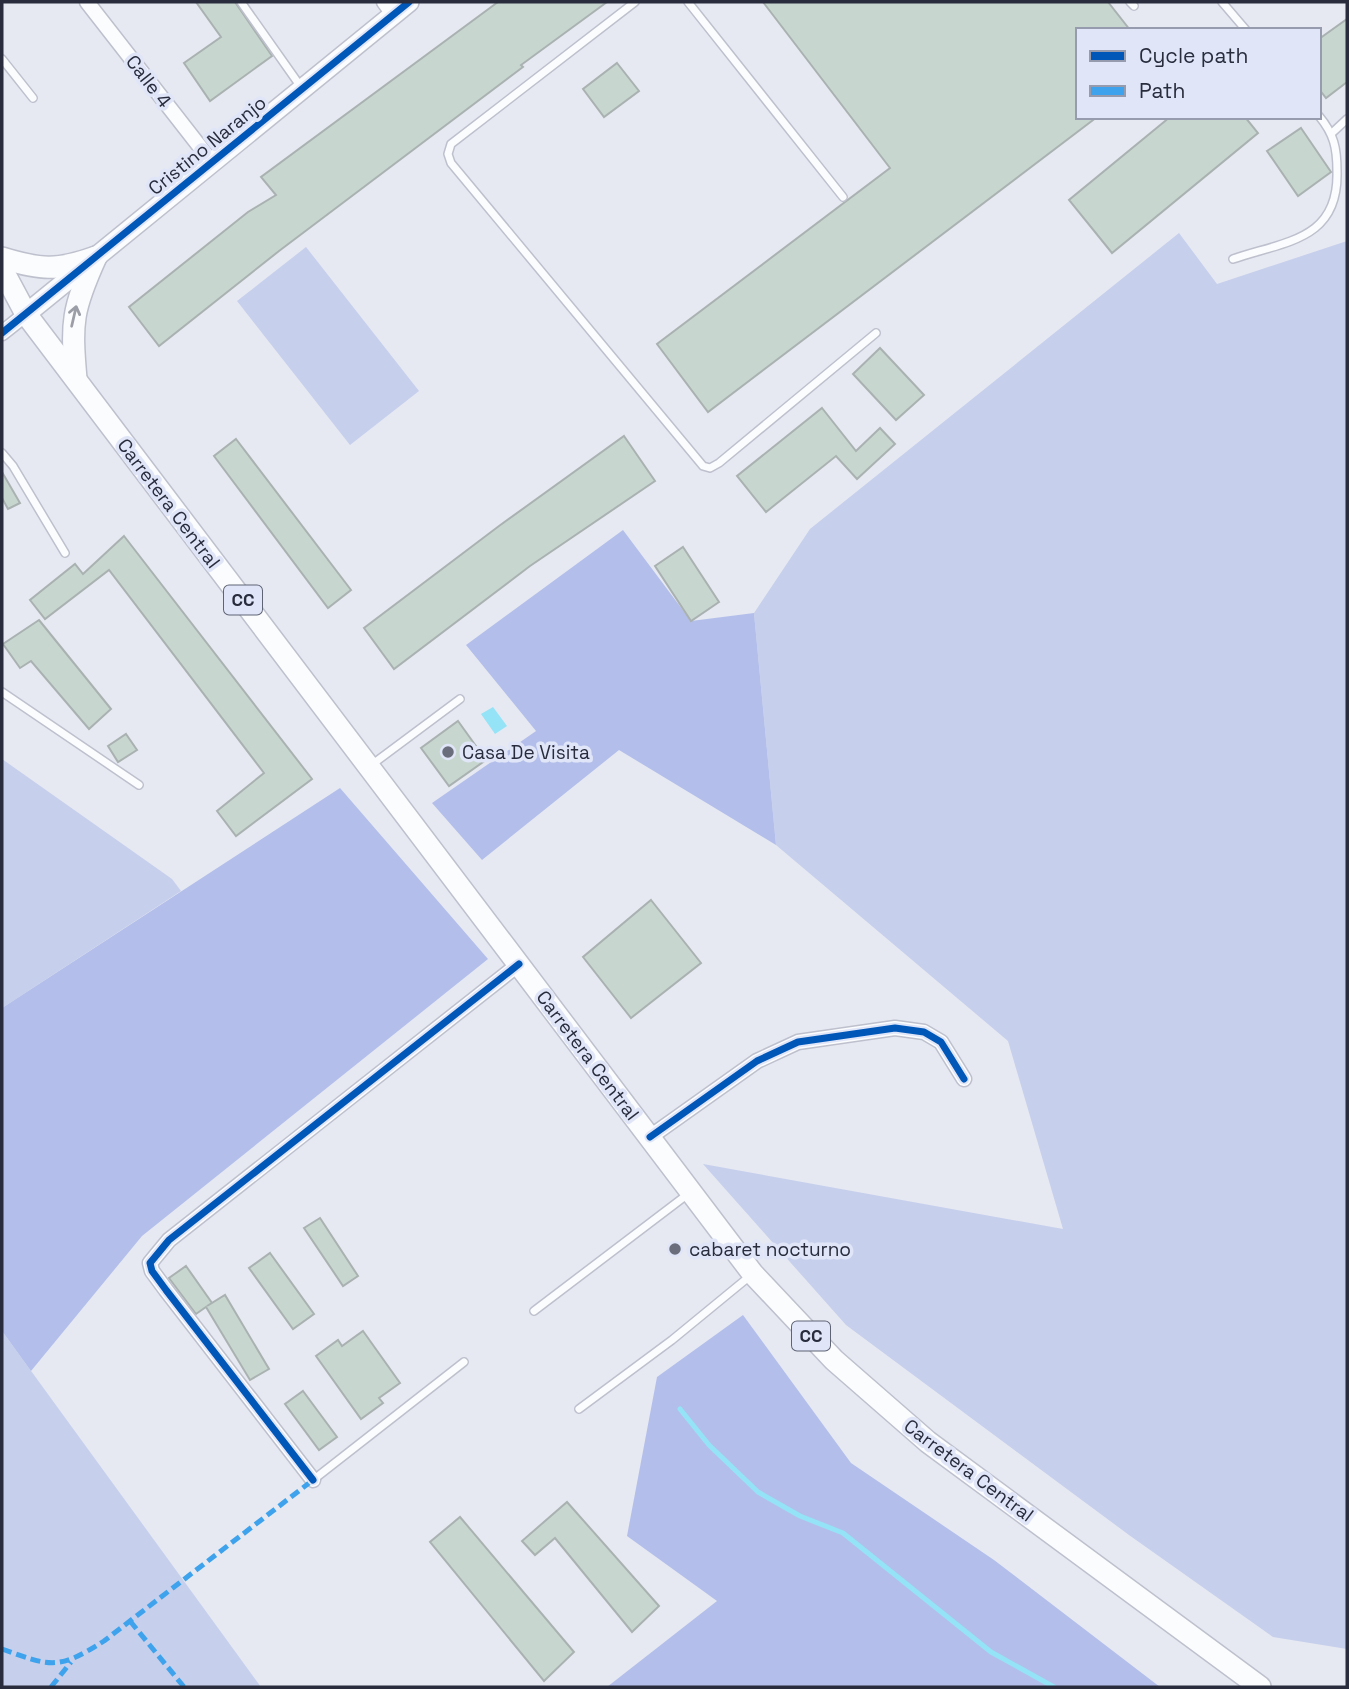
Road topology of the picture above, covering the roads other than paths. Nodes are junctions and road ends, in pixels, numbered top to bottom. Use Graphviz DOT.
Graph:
graph roads {
  1 [pos="87,2"];
  2 [pos="241,2"];
  3 [pos="409,2"];
  4 [pos="635,2"];
  5 [pos="688,2"];
  6 [pos="1222,2"];
  7 [pos="388,8"];
  8 [pos="1243,28"];
  9 [pos="2,59"];
  10 [pos="302,88"];
  11 [pos="33,98"];
  12 [pos="1321,118"];
  13 [pos="1347,119"];
  14 [pos="1333,132"];
  15 [pos="211,161"];
  16 [pos="843,197"];
  17 [pos="96,257"];
  18 [pos="2,258"];
  19 [pos="1233,259"];
  20 [pos="2,269"];
  21 [pos="2,294"];
  22 [pos="26,314"];
  23 [pos="2,333"];
  24 [pos="876,333"];
  25 [pos="76,379"];
  26 [pos="2,453"];
  27 [pos="65,553"];
  28 [pos="2,692"];
  29 [pos="460,699"];
  30 [pos="369,766"];
  31 [pos="139,785"];
  32 [pos="519,964"];
  33 [pos="964,1079"];
  34 [pos="650,1137"];
  35 [pos="691,1192"];
  36 [pos="753,1273"];
  37 [pos="534,1311"];
  38 [pos="464,1362"];
  39 [pos="579,1409"];
  40 [pos="313,1480"];
  41 [pos="1260,1687"];
  1 -- 15 [label="street, Calle 4"];
  2 -- 10 [label="lane"];
  3 -- 7 [label="street, Cristino Naranjo"];
  4 -- 24 [label="lane"];
  5 -- 16 [label="lane"];
  6 -- 8 [label="lane"];
  7 -- 10 [label="street, Cristino Naranjo"];
  9 -- 11 [label="lane"];
  10 -- 15 [label="street, Cristino Naranjo"];
  12 -- 14 [label="lane"];
  13 -- 14 [label="lane"];
  14 -- 19 [label="lane"];
  15 -- 17 [label="street, Cristino Naranjo"];
  17 -- 18 [label="main road"];
  17 -- 22 [label="street, Cristino Naranjo"];
  25 -- 17 [label="main road, one-way"];
  20 -- 22 [label="main road, Carretera Central / CC"];
  21 -- 22 [label="main road, Carretera Central / CC"];
  22 -- 23 [label="street"];
  22 -- 25 [label="main road, Carretera Central / CC"];
  25 -- 30 [label="main road, Carretera Central / CC"];
  26 -- 27 [label="lane"];
  28 -- 31 [label="lane"];
  29 -- 30 [label="lane"];
  30 -- 32 [label="main road, Carretera Central / CC"];
  32 -- 34 [label="main road, Carretera Central / CC"];
  32 -- 40 [label="street"];
  33 -- 34 [label="street"];
  34 -- 35 [label="main road, Carretera Central / CC"];
  35 -- 36 [label="main road, Carretera Central / CC"];
  35 -- 37 [label="lane"];
  36 -- 39 [label="lane"];
  36 -- 41 [label="main road, Carretera Central / CC"];
  38 -- 40 [label="lane"];
}
